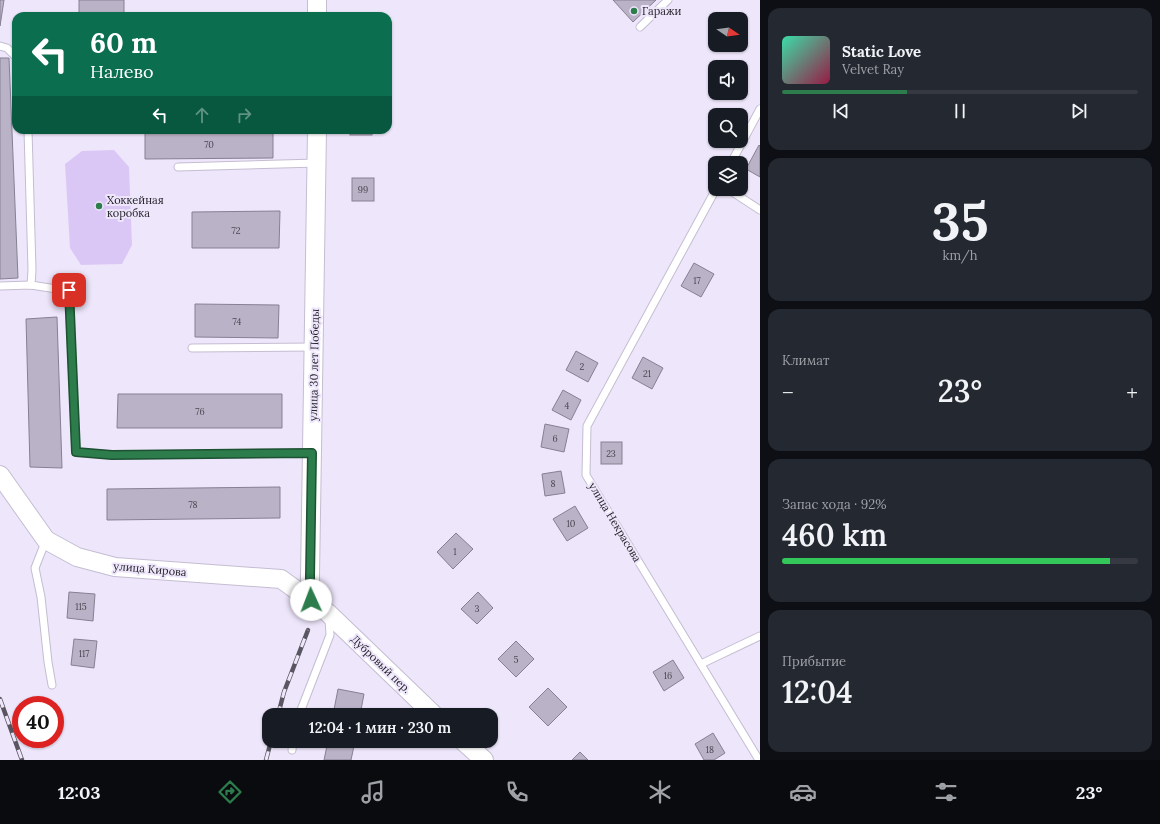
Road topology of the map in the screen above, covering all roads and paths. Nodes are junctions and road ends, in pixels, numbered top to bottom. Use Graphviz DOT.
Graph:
graph roads {
  1 [pos="317,0"];
  2 [pos="668,0"];
  3 [pos="317,12"];
  4 [pos="640,27"];
  5 [pos="0,46"];
  6 [pos="12,53"];
  7 [pos="760,110"];
  8 [pos="28,134"];
  9 [pos="317,134"];
  10 [pos="735,156"];
  11 [pos="317,163"];
  12 [pos="178,167"];
  13 [pos="712,196"];
  14 [pos="739,196"];
  15 [pos="760,210"];
  16 [pos="31,285"];
  17 [pos="0,286"];
  18 [pos="314,347"];
  19 [pos="192,348"];
  20 [pos="312,453"];
  21 [pos="0,475"];
  22 [pos="46,540"];
  23 [pos="311,600"];
  24 [pos="328,613"];
  25 [pos="760,636"];
  26 [pos="701,664"];
  27 [pos="52,685"];
  28 [pos="302,708"];
  29 [pos="427,708"];
  30 [pos="471,748"];
  31 [pos="484,760"];
  32 [pos="759,760"];
  1 -- 3 [label="street"];
  2 -- 4 [label="lane"];
  5 -- 6 [label="lane"];
  7 -- 10 [label="lane"];
  8 -- 16 [label="lane"];
  9 -- 11 [label="street, улица 30 лет Победы"];
  11 -- 12 [label="lane"];
  11 -- 18 [label="street, улица 30 лет Победы"];
  13 -- 26 [label="lane, улица Некрасова"];
  14 -- 15 [label="lane"];
  16 -- 17 [label="lane"];
  16 -- 20 [label="lane"];
  18 -- 19 [label="lane"];
  18 -- 20 [label="street, улица 30 лет Победы"];
  20 -- 23 [label="street, улица 30 лет Победы"];
  21 -- 22 [label="street, улица Кирова"];
  22 -- 23 [label="street, улица Кирова"];
  22 -- 27 [label="lane"];
  23 -- 24 [label="street, улица Кирова"];
  24 -- 28 [label="lane"];
  24 -- 29 [label="street, Дубровый пер."];
  25 -- 26 [label="lane"];
  26 -- 32 [label="lane, улица Некрасова"];
  30 -- 31 [label="street"];
}
